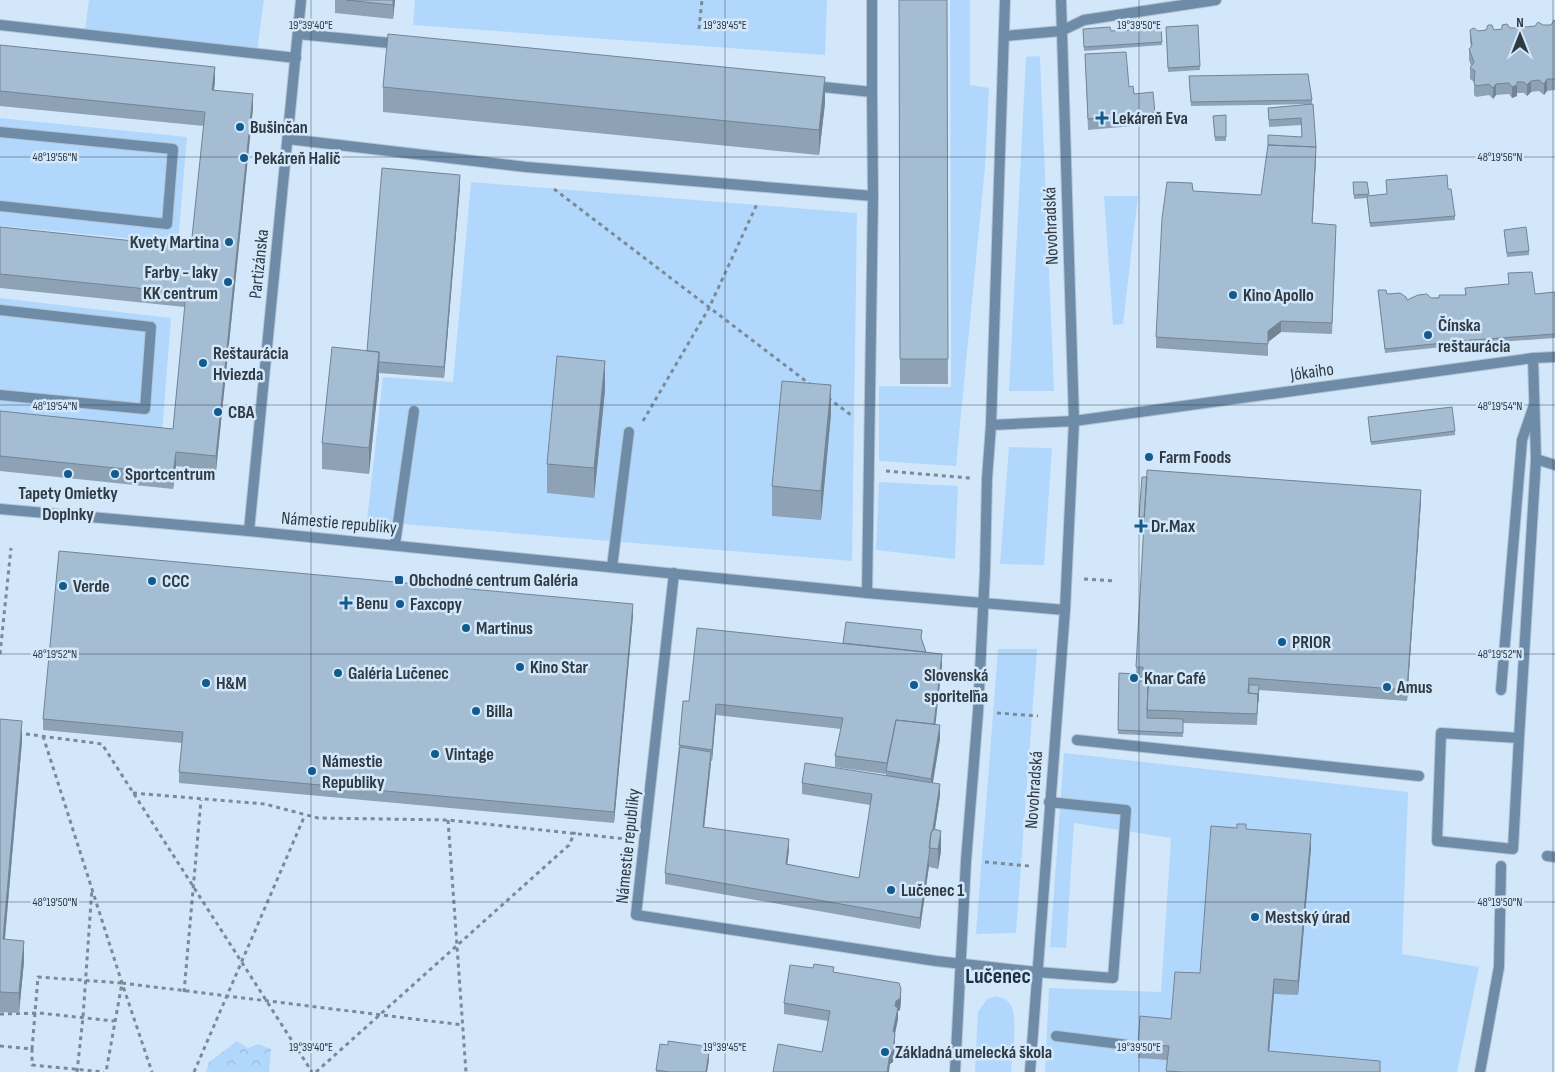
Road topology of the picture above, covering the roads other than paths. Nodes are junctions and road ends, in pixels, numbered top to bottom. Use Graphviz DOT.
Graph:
graph roads {
  1 [pos="301,0"];
  2 [pos="872,0"];
  3 [pos="1005,0"];
  4 [pos="1061,0"];
  5 [pos="1216,0"];
  6 [pos="0,25"];
  7 [pos="1061,31"];
  8 [pos="298,34"];
  9 [pos="1005,36"];
  10 [pos="410,45"];
  11 [pos="296,58"];
  12 [pos="803,85"];
  13 [pos="872,92"];
  14 [pos="0,132"];
  15 [pos="288,139"];
  16 [pos="873,196"];
  17 [pos="0,206"];
  18 [pos="0,310"];
  19 [pos="1555,357"];
  20 [pos="1533,358"];
  21 [pos="0,395"];
  22 [pos="1534,404"];
  23 [pos="414,411"];
  24 [pos="1074,421"];
  25 [pos="991,425"];
  26 [pos="629,432"];
  27 [pos="1536,459"];
  28 [pos="1555,466"];
  29 [pos="0,509"];
  30 [pos="249,531"];
  31 [pos="395,544"];
  32 [pos="612,567"];
  33 [pos="674,573"];
  34 [pos="867,593"];
  35 [pos="983,603"];
  36 [pos="1065,610"];
  37 [pos="1501,690"];
  38 [pos="1519,738"];
  39 [pos="1077,740"];
  40 [pos="1419,776"];
  41 [pos="1049,802"];
  42 [pos="1502,866"];
  43 [pos="961,964"];
  44 [pos="1037,972"];
  45 [pos="1056,1036"];
  46 [pos="1128,1045"];
  47 [pos="955,1072"];
  48 [pos="1030,1072"];
  49 [pos="1480,1072"];
  1 -- 8 [label="street, Partizánska"];
  2 -- 13 [label="street"];
  3 -- 9 [label="street"];
  4 -- 7 [label="street, Novohradská"];
  5 -- 7 [label="street"];
  6 -- 11 [label="street"];
  7 -- 9 [label="street"];
  7 -- 24 [label="street, Novohradská"];
  8 -- 10 [label="street"];
  8 -- 11 [label="street, Partizánska"];
  9 -- 25 [label="street"];
  11 -- 15 [label="street, Partizánska"];
  12 -- 13 [label="street"];
  13 -- 16 [label="street"];
  14 -- 17 [label="street"];
  15 -- 16 [label="street"];
  15 -- 30 [label="street, Partizánska"];
  16 -- 34 [label="street"];
  18 -- 21 [label="street"];
  19 -- 20 [label="street, Jókaiho"];
  20 -- 22 [label="street"];
  20 -- 24 [label="street, Jókaiho"];
  22 -- 27 [label="street"];
  22 -- 37 [label="street"];
  23 -- 31 [label="street"];
  24 -- 25 [label="street"];
  24 -- 36 [label="street, Novohradská"];
  25 -- 35 [label="street"];
  26 -- 32 [label="street"];
  27 -- 28 [label="street"];
  27 -- 38 [label="street"];
  29 -- 30 [label="street, Námestie republiky"];
  30 -- 31 [label="street, Námestie republiky"];
  31 -- 32 [label="street, Námestie republiky"];
  32 -- 33 [label="street, Námestie republiky"];
  33 -- 34 [label="street, Námestie republiky"];
  33 -- 43 [label="street, Námestie republiky"];
  34 -- 35 [label="street, Námestie republiky"];
  35 -- 36 [label="street"];
  35 -- 43 [label="street"];
  36 -- 41 [label="street, Novohradská"];
  38 -- 38 [label="street"];
  39 -- 40 [label="street"];
  41 -- 44 [label="street, Novohradská"];
  41 -- 44 [label="street"];
  42 -- 49 [label="street"];
  43 -- 44 [label="street"];
  43 -- 47 [label="street"];
  44 -- 48 [label="street, Novohradská"];
  45 -- 46 [label="street"];
}
